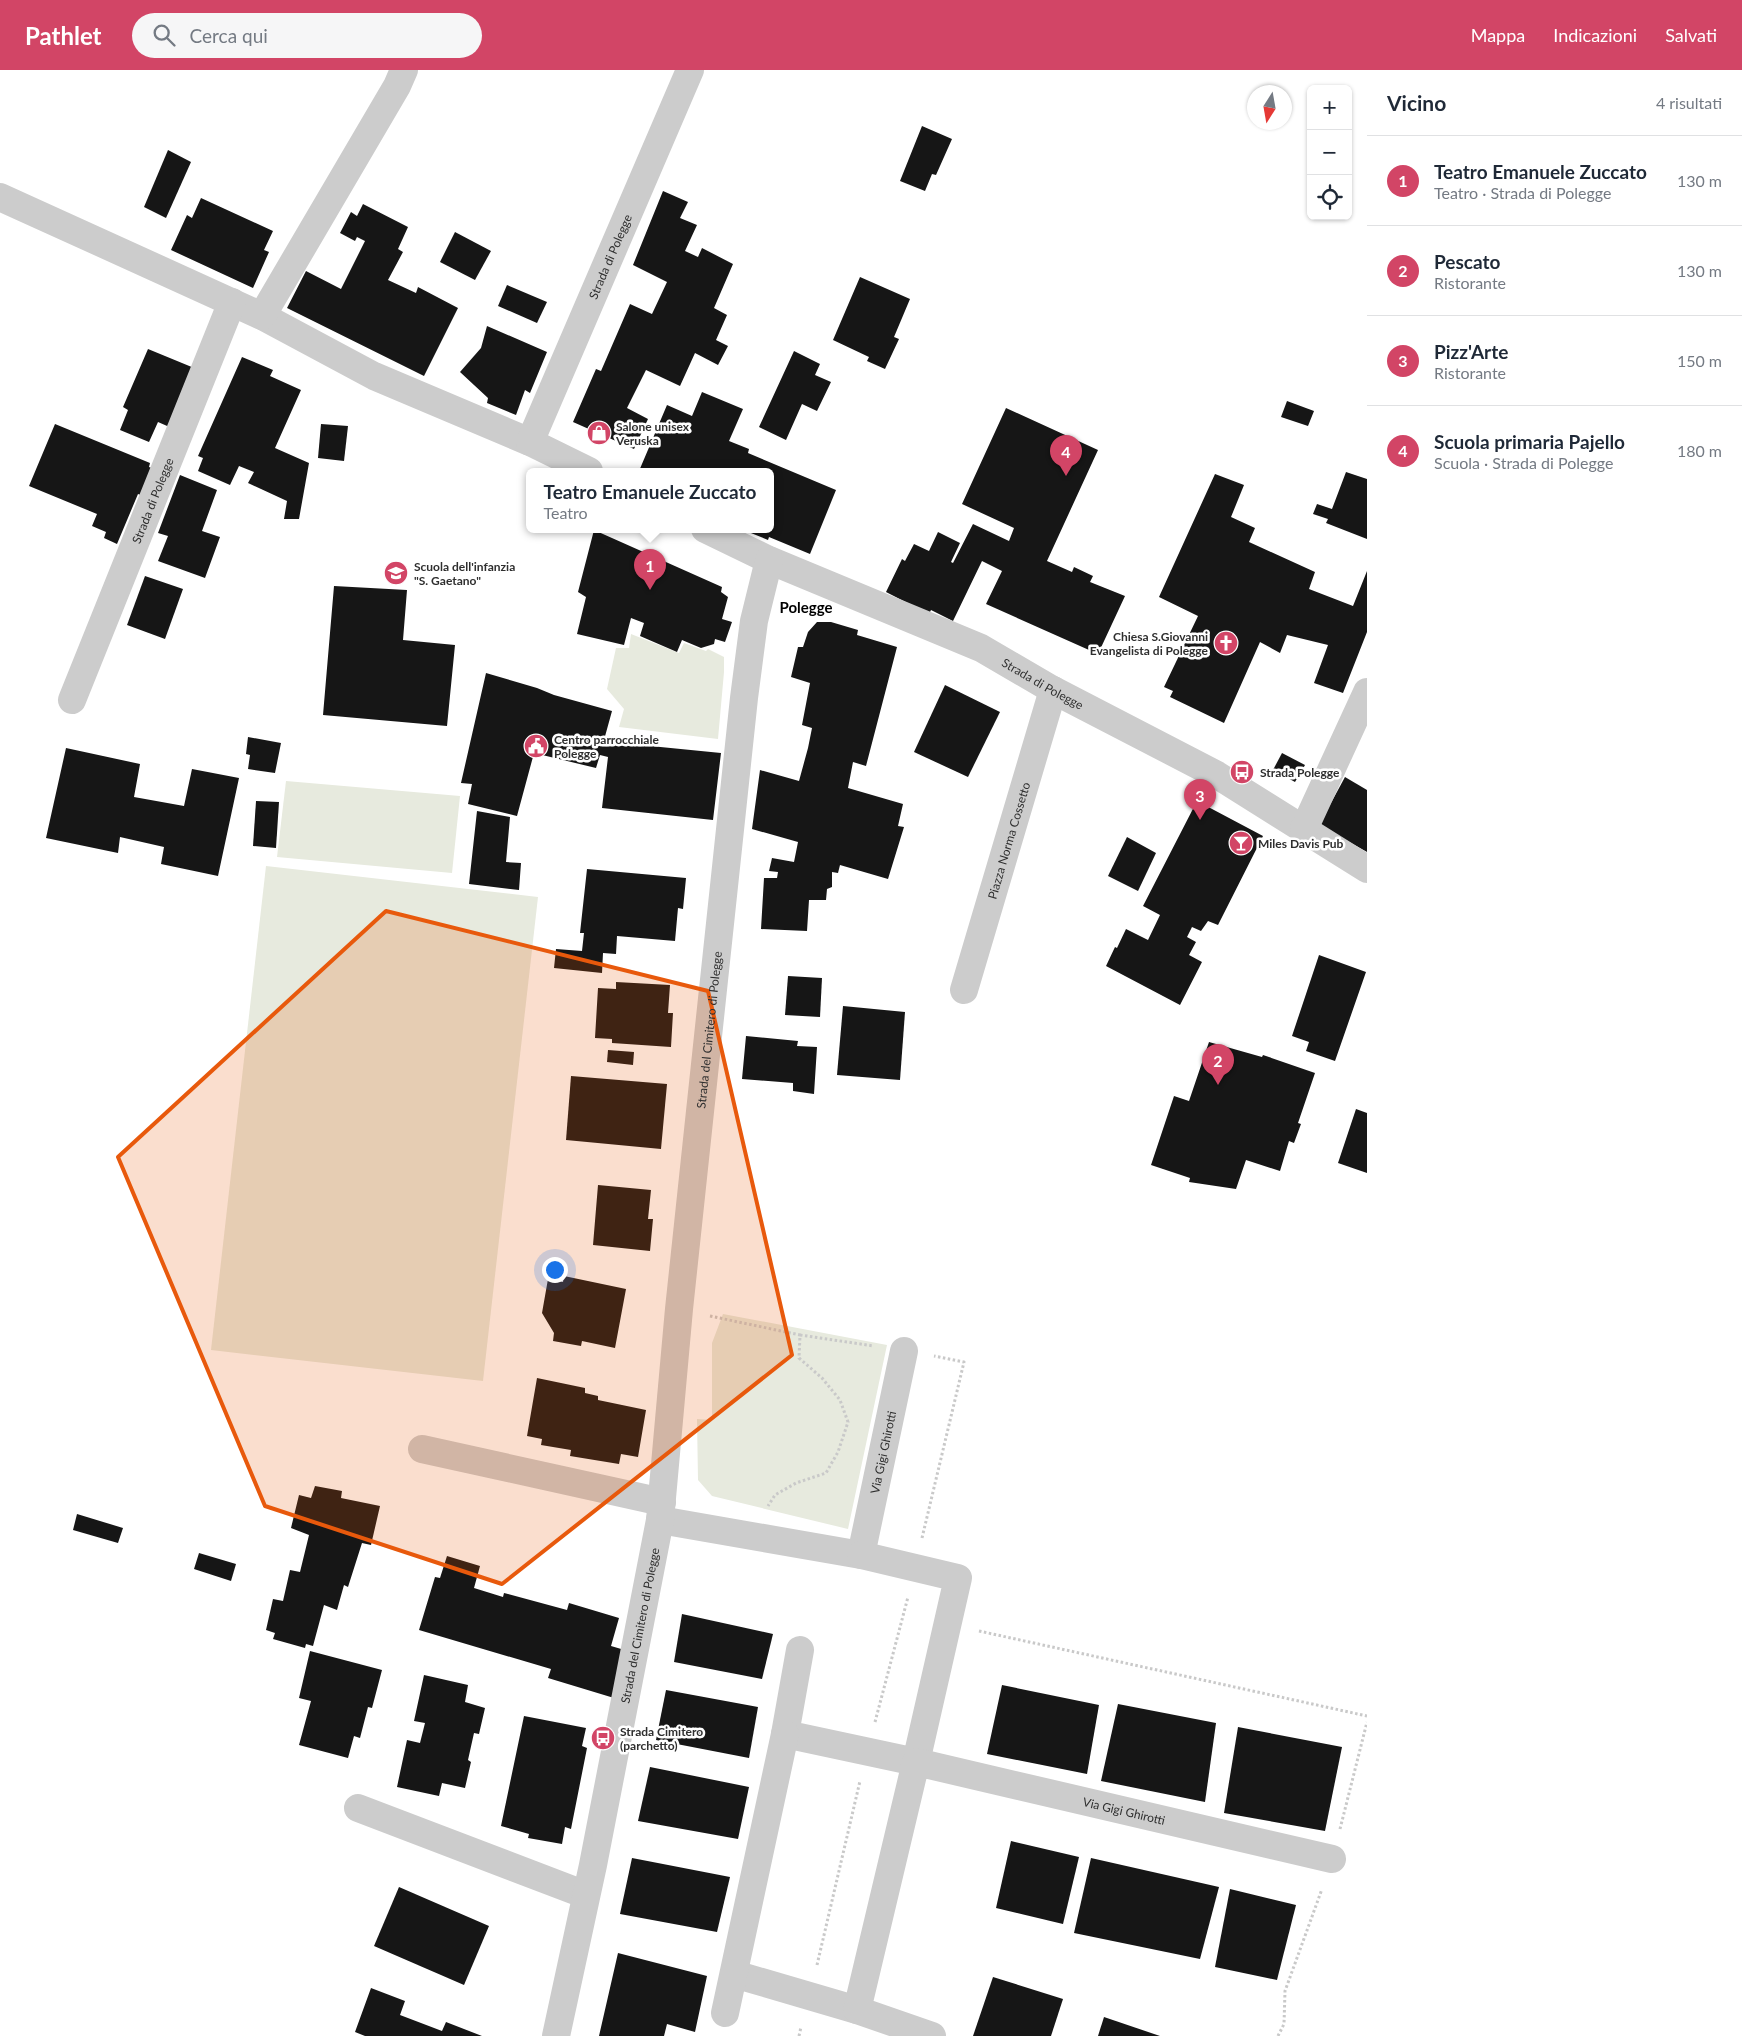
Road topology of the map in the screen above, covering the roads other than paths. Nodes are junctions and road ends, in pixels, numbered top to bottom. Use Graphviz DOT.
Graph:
graph roads {
  1 [pos="404,70"];
  2 [pos="690,70"];
  3 [pos="0,197"];
  4 [pos="232,302"];
  5 [pos="262,316"];
  6 [pos="530,442"];
  7 [pos="583,468"];
  8 [pos="713,533"];
  9 [pos="769,560"];
  10 [pos="1053,690"];
  11 [pos="1367,692"];
  12 [pos="72,700"];
  13 [pos="1304,830"];
  14 [pos="1367,869"];
  15 [pos="964,990"];
  16 [pos="904,1351"];
  17 [pos="422,1449"];
  18 [pos="661,1511"];
  19 [pos="861,1555"];
  20 [pos="800,1650"];
  21 [pos="784,1734"];
  22 [pos="916,1762"];
  23 [pos="358,1808"];
  24 [pos="1332,1859"];
  25 [pos="586,1895"];
  26 [pos="734,1974"];
  27 [pos="857,2010"];
  28 [pos="725,2013"];
  29 [pos="556,2036"];
  30 [pos="932,2036"];
  1 -- 5 [label="street"];
  2 -- 6 [label="street, Strada di Polegge"];
  3 -- 4 [label="street"];
  4 -- 5 [label="street"];
  4 -- 12 [label="street, Strada di Polegge"];
  5 -- 6 [label="street"];
  6 -- 7 [label="street"];
  8 -- 9 [label="street, Strada di Polegge"];
  9 -- 10 [label="street, Strada di Polegge"];
  9 -- 18 [label="street, Strada del Cimitero di Polegge"];
  10 -- 13 [label="street, Strada di Polegge"];
  10 -- 15 [label="street, Piazza Norma Cossetto"];
  11 -- 13 [label="street"];
  13 -- 14 [label="street, Strada di Polegge"];
  16 -- 19 [label="street, Via Gigi Ghirotti"];
  17 -- 18 [label="street"];
  18 -- 19 [label="street"];
  18 -- 25 [label="street, Strada del Cimitero di Polegge"];
  19 -- 22 [label="street"];
  20 -- 21 [label="street"];
  21 -- 22 [label="street, Via Gigi Ghirotti"];
  21 -- 26 [label="street"];
  22 -- 24 [label="street, Via Gigi Ghirotti"];
  22 -- 27 [label="street"];
  23 -- 25 [label="street"];
  25 -- 29 [label="street, Strada del Cimitero di Polegge"];
  26 -- 27 [label="street"];
  26 -- 28 [label="street"];
  27 -- 30 [label="street"];
}
